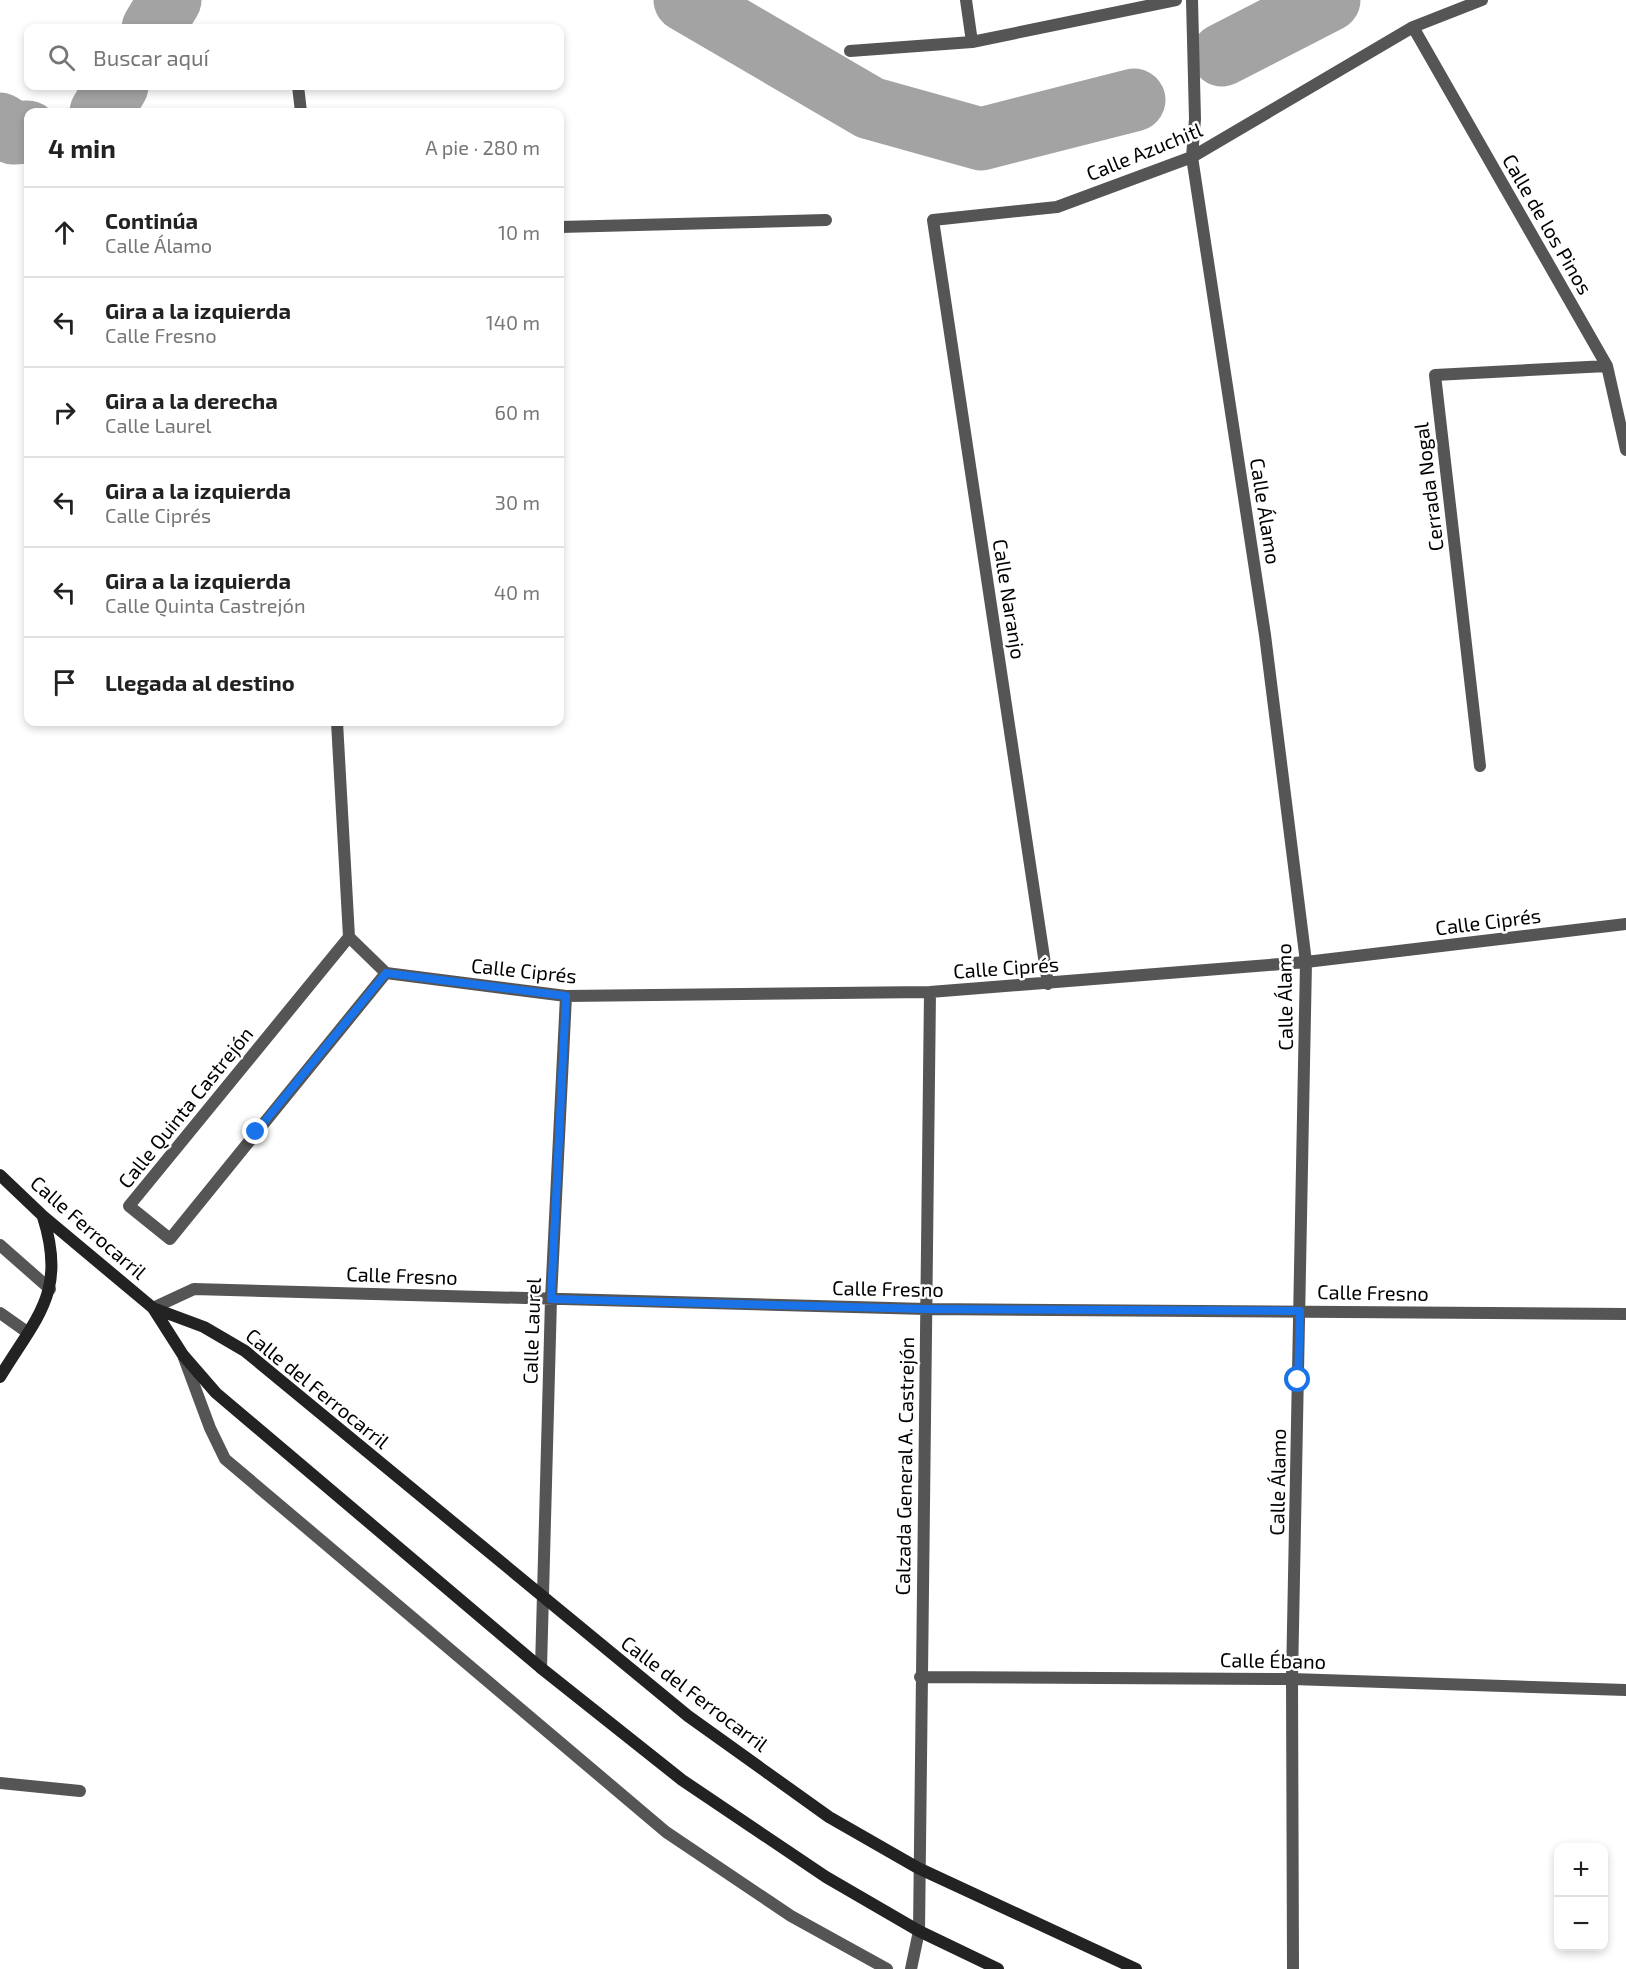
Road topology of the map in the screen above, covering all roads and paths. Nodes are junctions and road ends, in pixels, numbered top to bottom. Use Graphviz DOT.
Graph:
graph roads {
  1 [pos="966,0"];
  2 [pos="1176,0"];
  3 [pos="1192,0"];
  4 [pos="1482,0"];
  5 [pos="1413,27"];
  6 [pos="972,42"];
  7 [pos="850,51"];
  8 [pos="298,90"];
  9 [pos="301,108"];
  10 [pos="1192,158"];
  11 [pos="826,220"];
  12 [pos="933,220"];
  13 [pos="564,226"];
  14 [pos="1607,366"];
  15 [pos="1626,450"];
  16 [pos="337,726"];
  17 [pos="1480,766"];
  18 [pos="1626,924"];
  19 [pos="349,937"];
  20 [pos="1306,962"];
  21 [pos="386,973"];
  22 [pos="1048,984"];
  23 [pos="930,992"];
  24 [pos="566,996"];
  25 [pos="0,1175"];
  26 [pos="43,1216"];
  27 [pos="0,1245"];
  28 [pos="50,1289"];
  29 [pos="551,1299"];
  30 [pos="153,1308"];
  31 [pos="926,1309"];
  32 [pos="1300,1311"];
  33 [pos="0,1313"];
  34 [pos="1626,1314"];
  35 [pos="27,1332"];
  36 [pos="183,1355"];
  37 [pos="0,1377"];
  38 [pos="541,1596"];
  39 [pos="541,1668"];
  40 [pos="920,1677"];
  41 [pos="1292,1679"];
  42 [pos="1626,1690"];
  43 [pos="0,1783"];
  44 [pos="80,1791"];
  45 [pos="918,1868"];
  46 [pos="919,1931"];
  47 [pos="887,1969"];
  48 [pos="911,1969"];
  49 [pos="998,1969"];
  50 [pos="1136,1969"];
  51 [pos="1293,1969"];
  1 -- 6 [label="street"];
  2 -- 6 [label="street"];
  3 -- 10 [label="street, Calle Álamo"];
  4 -- 5 [label="street, Calle Azuchitl"];
  5 -- 10 [label="street, Calle Azuchitl"];
  5 -- 14 [label="street, Calle de los Pinos"];
  6 -- 7 [label="street"];
  8 -- 9 [label="street"];
  10 -- 12 [label="street, Calle Azuchitl"];
  10 -- 20 [label="street, Calle Álamo"];
  11 -- 13 [label="street"];
  12 -- 22 [label="street, Calle Naranjo"];
  14 -- 15 [label="street, Calle de los Pinos"];
  14 -- 17 [label="street, Cerrada Nogal"];
  16 -- 19 [label="street"];
  18 -- 20 [label="street, Calle Ciprés"];
  19 -- 21 [label="street"];
  19 -- 21 [label="street, Calle Quinta Castrejón"];
  20 -- 22 [label="street, Calle Ciprés"];
  20 -- 32 [label="street, Calle Álamo"];
  21 -- 24 [label="street, Calle Ciprés"];
  22 -- 23 [label="street, Calle Ciprés"];
  23 -- 24 [label="street, Calle Ciprés"];
  23 -- 31 [label="street, Calzada General A. Castrejón"];
  24 -- 29 [label="street, Calle Laurel"];
  25 -- 26 [label="main road, Calle Ferrocarril"];
  26 -- 28 [label="main road"];
  26 -- 30 [label="main road, Calle Ferrocarril"];
  27 -- 28 [label="street"];
  28 -- 35 [label="main road"];
  29 -- 30 [label="street, Calle Fresno"];
  29 -- 31 [label="street, Calle Fresno"];
  29 -- 38 [label="street, Calle Laurel"];
  30 -- 36 [label="main road"];
  30 -- 38 [label="main road, Calle del Ferrocarril"];
  31 -- 32 [label="street, Calle Fresno"];
  31 -- 40 [label="street, Calzada General A. Castrejón"];
  32 -- 34 [label="street, Calle Fresno"];
  32 -- 41 [label="street, Calle Álamo"];
  33 -- 35 [label="street"];
  35 -- 37 [label="main road"];
  36 -- 39 [label="main road"];
  36 -- 47 [label="street"];
  38 -- 39 [label="street, Calle Laurel"];
  38 -- 45 [label="main road, Calle del Ferrocarril"];
  39 -- 46 [label="main road"];
  40 -- 41 [label="street, Calle Ébano"];
  40 -- 45 [label="street, Calzada General A. Castrejón"];
  41 -- 42 [label="street, Calle Ébano"];
  41 -- 51 [label="street, Calle Álamo"];
  43 -- 44 [label="street"];
  45 -- 46 [label="street, Calzada General A. Castrejón"];
  45 -- 50 [label="main road, Calle del Ferrocarril"];
  46 -- 48 [label="street, Calzada General A. Castrejón"];
  46 -- 49 [label="main road"];
}
